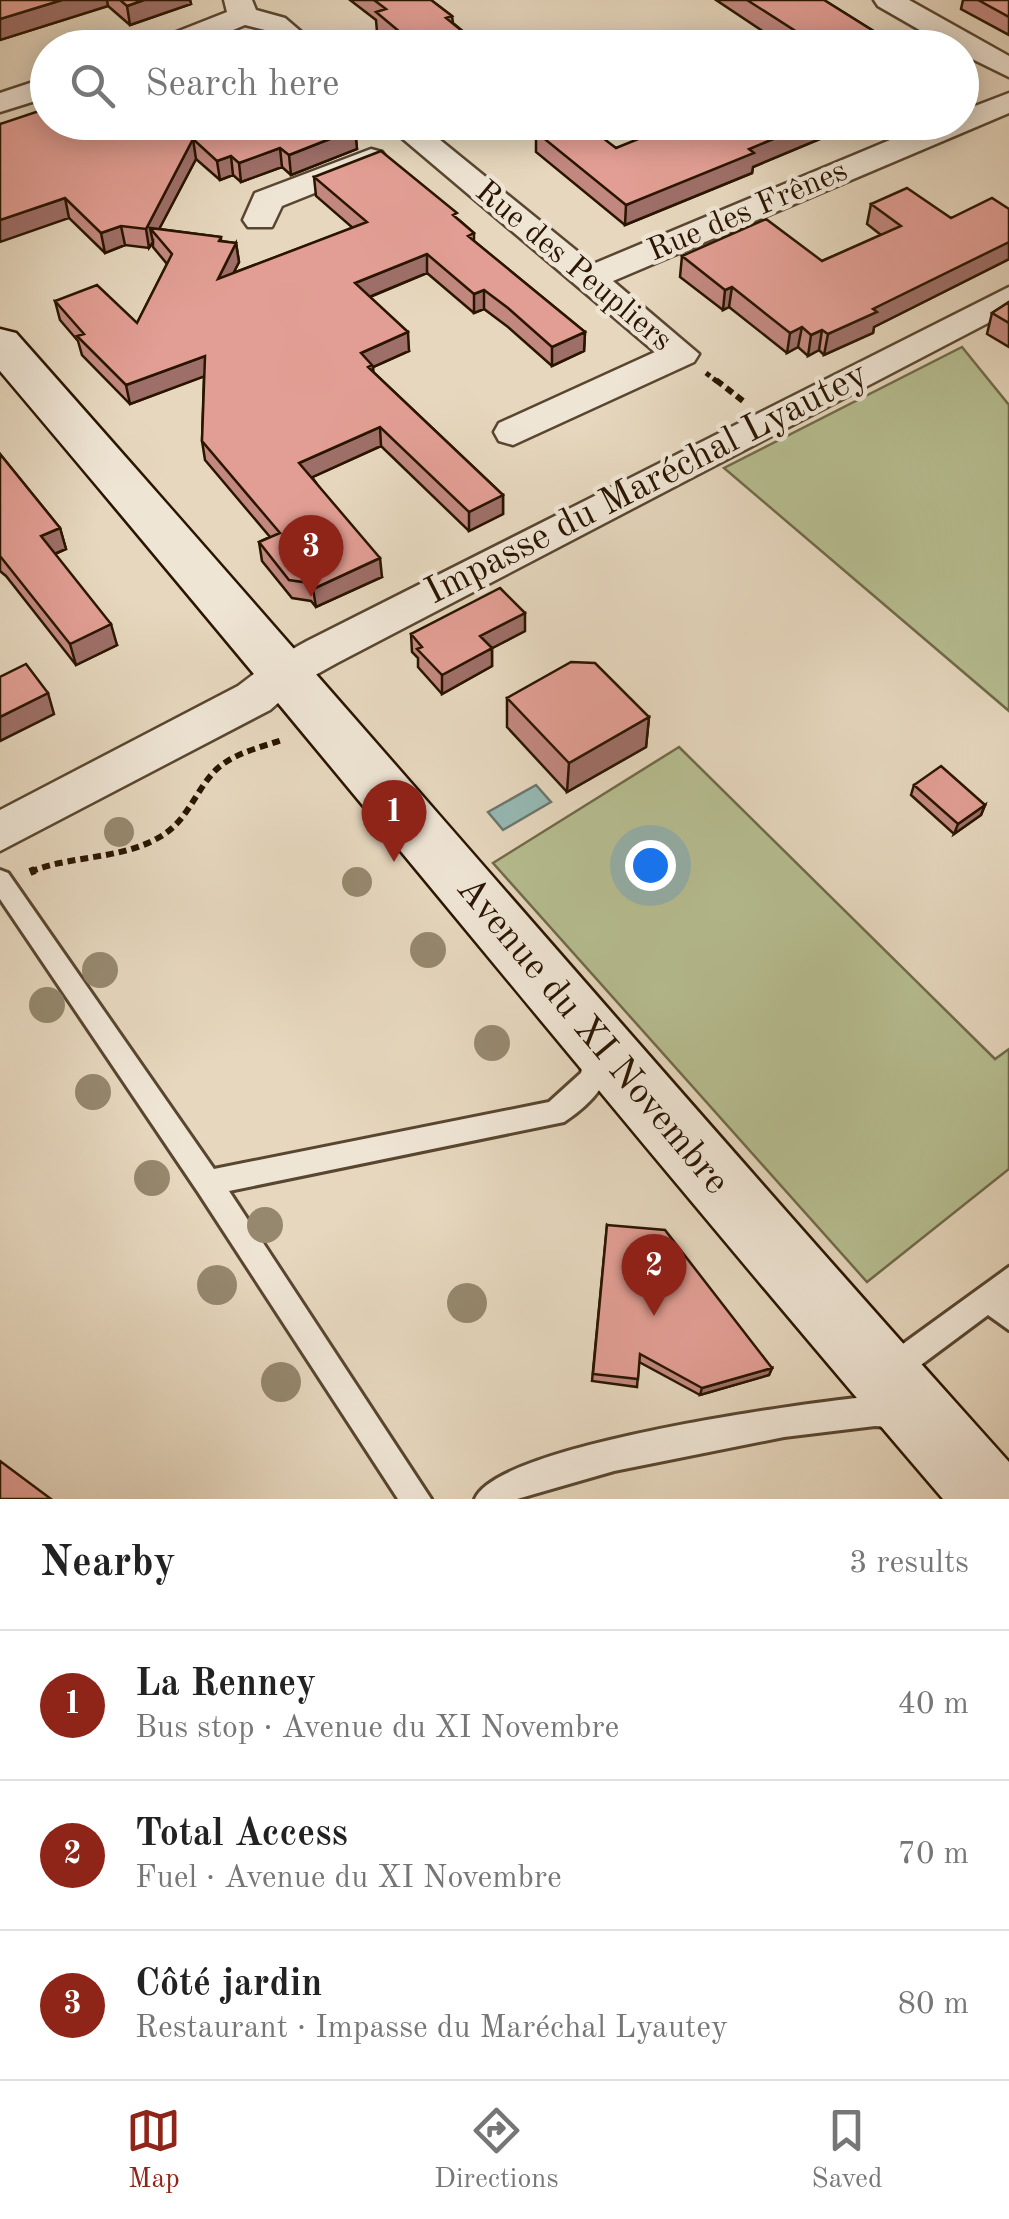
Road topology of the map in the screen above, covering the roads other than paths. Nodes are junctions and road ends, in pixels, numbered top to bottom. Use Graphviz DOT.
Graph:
graph roads {
  1 [pos="888,0"];
  2 [pos="240,8"];
  3 [pos="197,30"];
  4 [pos="282,30"];
  5 [pos="941,30"];
  6 [pos="979,51"];
  7 [pos="1009,68"];
  8 [pos="30,92"];
  9 [pos="1009,102"];
  10 [pos="0,103"];
  11 [pos="979,114"];
  12 [pos="390,140"];
  13 [pos="420,140"];
  14 [pos="918,140"];
  15 [pos="260,220"];
  16 [pos="590,278"];
  17 [pos="1009,298"];
  18 [pos="0,343"];
  19 [pos="513,432"];
  20 [pos="286,672"];
  21 [pos="0,832"];
  22 [pos="2,882"];
  23 [pos="594,1040"];
  24 [pos="208,1183"];
  25 [pos="1002,1298"];
  26 [pos="885,1374"];
  27 [pos="932,1429"];
  28 [pos="416,1499"];
  29 [pos="490,1499"];
  30 [pos="992,1499"];
  1 -- 5 [label="street"];
  2 -- 3 [label="street"];
  2 -- 4 [label="street"];
  6 -- 7 [label="street"];
  8 -- 10 [label="street"];
  9 -- 11 [label="street, Rue des Frênes"];
  12 -- 15 [label="street, Rue des Peupliers"];
  13 -- 16 [label="street, Rue des Peupliers"];
  14 -- 16 [label="street, Rue des Frênes"];
  16 -- 19 [label="street, Rue des Peupliers"];
  17 -- 20 [label="street, Impasse du Maréchal Lyautey"];
  18 -- 20 [label="main road, Avenue du XI Novembre"];
  20 -- 21 [label="street, Impasse du Maréchal Lyautey"];
  20 -- 23 [label="main road, Avenue du XI Novembre"];
  22 -- 24 [label="lane"];
  23 -- 24 [label="lane"];
  23 -- 26 [label="main road, Avenue du XI Novembre"];
  24 -- 28 [label="lane"];
  25 -- 26 [label="lane"];
  26 -- 27 [label="main road, Avenue du XI Novembre"];
  27 -- 29 [label="lane"];
  27 -- 30 [label="main road, Avenue du XI Novembre"];
}
